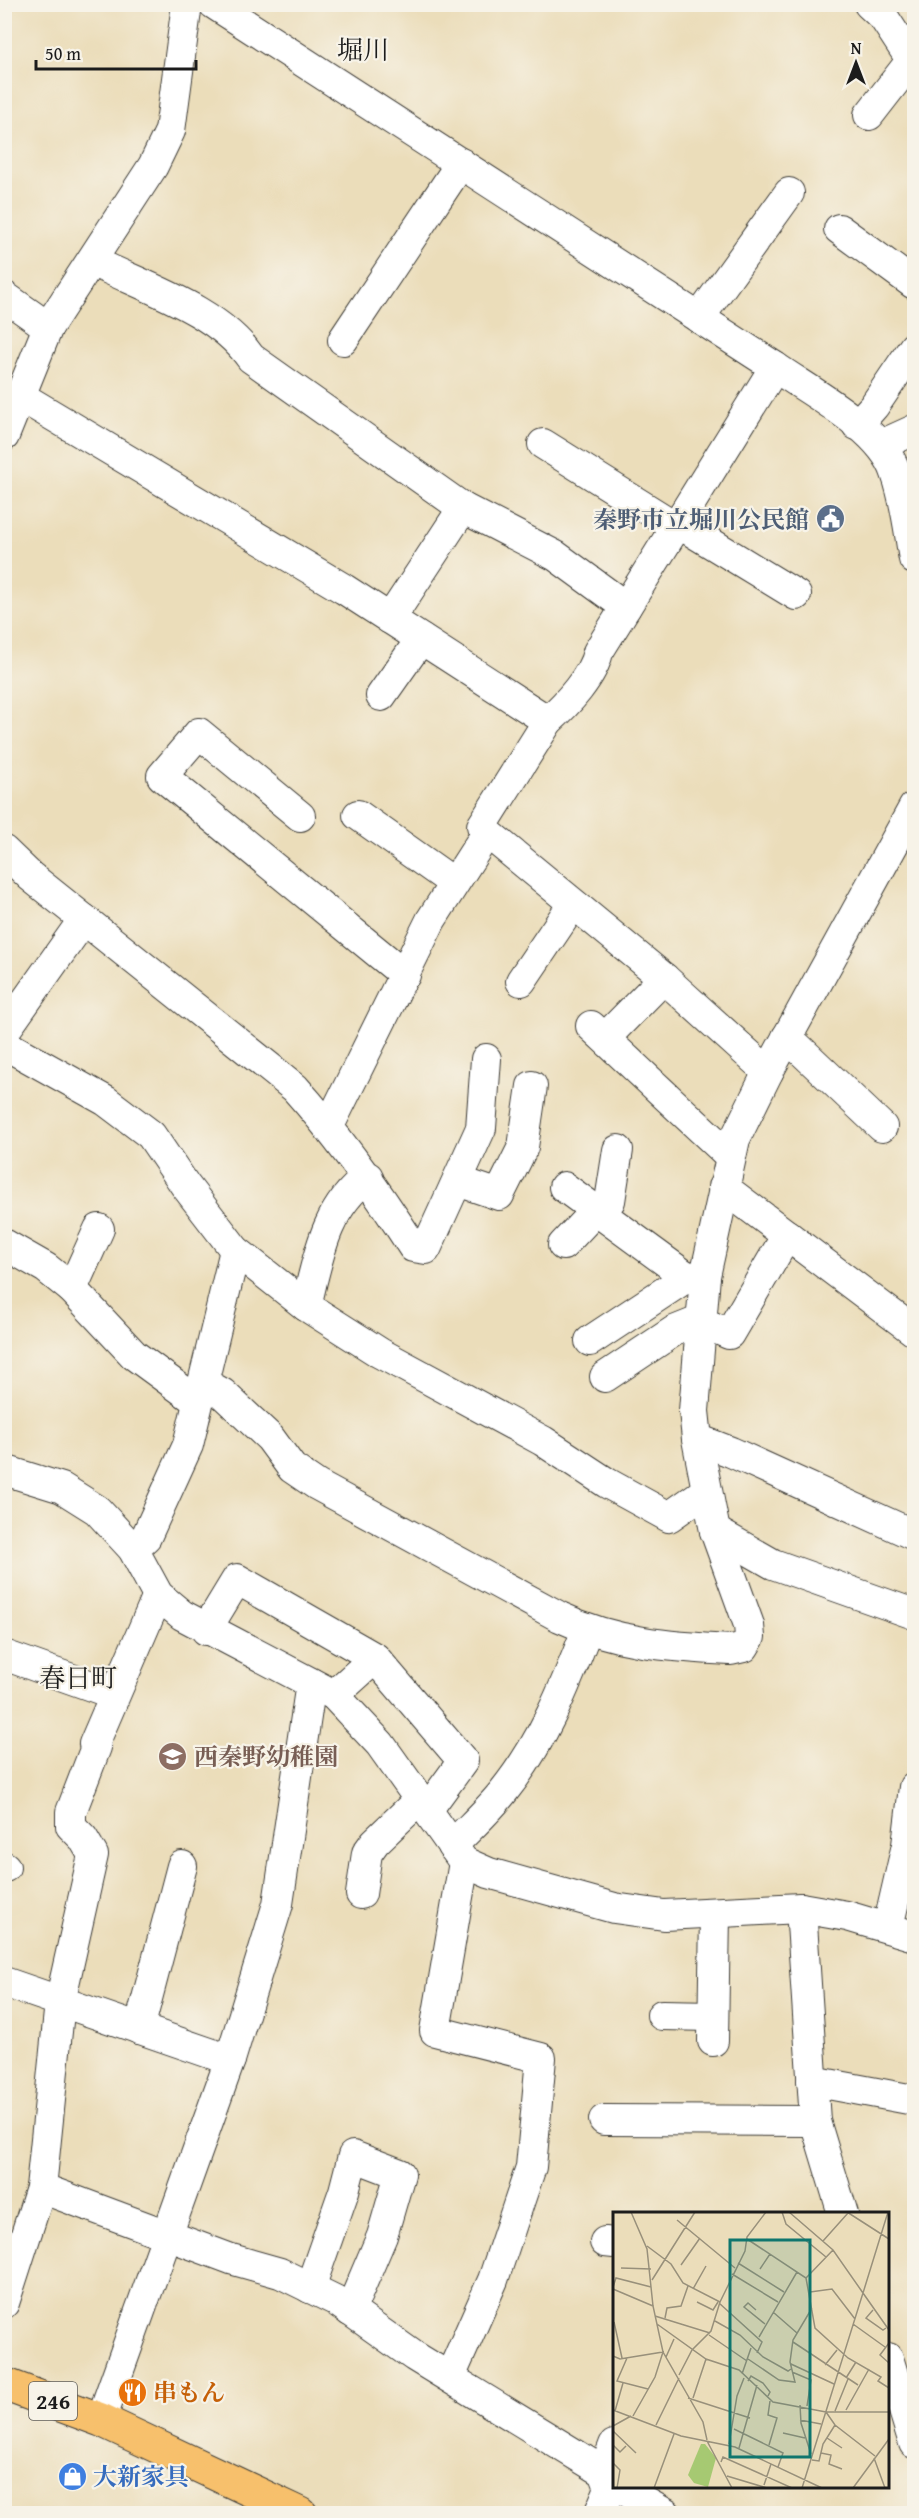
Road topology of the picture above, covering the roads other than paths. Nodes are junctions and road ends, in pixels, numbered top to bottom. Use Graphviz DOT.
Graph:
graph roads {
  1 [pos="187,4"];
  2 [pos="214,4"];
  3 [pos="869,4"];
  4 [pos="913,63"];
  5 [pos="869,115"];
  6 [pos="461,163"];
  7 [pos="789,193"];
  8 [pos="839,229"];
  9 [pos="92,261"];
  10 [pos="915,284"];
  11 [pos="4,296"];
  12 [pos="699,318"];
  13 [pos="48,327"];
  14 [pos="343,340"];
  15 [pos="915,347"];
  16 [pos="775,368"];
  17 [pos="20,396"];
  18 [pos="857,425"];
  19 [pos="915,430"];
  20 [pos="4,436"];
  21 [pos="881,445"];
  22 [pos="555,459"];
  23 [pos="463,508"];
  24 [pos="677,525"];
  25 [pos="915,560"];
  26 [pos="796,595"];
  27 [pos="626,607"];
  28 [pos="390,619"];
  29 [pos="421,639"];
  30 [pos="381,696"];
  31 [pos="548,721"];
  32 [pos="915,807"];
  33 [pos="300,816"];
  34 [pos="365,830"];
  35 [pos="489,834"];
  36 [pos="4,851"];
  37 [pos="454,883"];
  38 [pos="573,904"];
  39 [pos="84,919"];
  40 [pos="405,975"];
  41 [pos="664,978"];
  42 [pos="521,981"];
  43 [pos="4,1032"];
  44 [pos="787,1037"];
  45 [pos="4,1044"];
  46 [pos="486,1059"];
  47 [pos="768,1072"];
  48 [pos="532,1086"];
  49 [pos="328,1126"];
  50 [pos="882,1127"];
  51 [pos="618,1150"];
  52 [pos="730,1156"];
  53 [pos="368,1177"];
  54 [pos="458,1181"];
  55 [pos="564,1187"];
  56 [pos="723,1187"];
  57 [pos="598,1211"];
  58 [pos="99,1229"];
  59 [pos="787,1235"];
  60 [pos="4,1244"];
  61 [pos="563,1245"];
  62 [pos="235,1250"];
  63 [pos="696,1276"];
  64 [pos="72,1289"];
  65 [pos="306,1306"];
  66 [pos="699,1321"];
  67 [pos="915,1331"];
  68 [pos="590,1341"];
  69 [pos="605,1377"];
  70 [pos="200,1392"];
  71 [pos="697,1439"];
  72 [pos="4,1470"];
  73 [pos="706,1491"];
  74 [pos="715,1531"];
  75 [pos="915,1535"];
  76 [pos="133,1549"];
  77 [pos="158,1595"];
  78 [pos="915,1614"];
  79 [pos="206,1630"];
  80 [pos="587,1630"];
  81 [pos="4,1655"];
  82 [pos="375,1658"];
  83 [pos="323,1689"];
  84 [pos="114,1694"];
  85 [pos="915,1787"];
  86 [pos="424,1804"];
  87 [pos="458,1854"];
  88 [pos="182,1866"];
  89 [pos="362,1894"];
  90 [pos="801,1908"];
  91 [pos="715,1913"];
  92 [pos="902,1932"];
  93 [pos="4,1982"];
  94 [pos="60,2002"];
  95 [pos="662,2015"];
  96 [pos="139,2029"];
  97 [pos="230,2060"];
  98 [pos="812,2081"];
  99 [pos="915,2100"];
  100 [pos="604,2120"];
  101 [pos="814,2121"];
  102 [pos="41,2188"];
  103 [pos="842,2212"];
  104 [pos="16,2225"];
  105 [pos="167,2235"];
  106 [pos="310,2288"];
  107 [pos="4,2303"];
  108 [pos="350,2312"];
  109 [pos="889,2361"];
  110 [pos="450,2377"];
  111 [pos="4,2384"];
  112 [pos="101,2420"];
  113 [pos="915,2443"];
  114 [pos="611,2474"];
  115 [pos="630,2488"];
  116 [pos="301,2514"];
  117 [pos="599,2514"];
  118 [pos="666,2514"];
  1 -- 9 [label="street"];
  2 -- 6 [label="street"];
  3 -- 4 [label="street"];
  4 -- 5 [label="street"];
  6 -- 12 [label="street"];
  6 -- 14 [label="street"];
  7 -- 12 [label="street"];
  8 -- 10 [label="street"];
  9 -- 13 [label="street"];
  9 -- 23 [label="street"];
  11 -- 13 [label="street"];
  12 -- 16 [label="street"];
  13 -- 17 [label="street"];
  15 -- 18 [label="street"];
  16 -- 18 [label="street"];
  16 -- 24 [label="street"];
  17 -- 20 [label="street"];
  17 -- 28 [label="street"];
  18 -- 21 [label="street"];
  19 -- 21 [label="street"];
  21 -- 25 [label="street"];
  22 -- 24 [label="street"];
  23 -- 27 [label="street"];
  23 -- 28 [label="street"];
  24 -- 26 [label="street"];
  24 -- 27 [label="street"];
  27 -- 31 [label="street"];
  28 -- 29 [label="street"];
  29 -- 30 [label="street"];
  29 -- 31 [label="street"];
  31 -- 35 [label="street"];
  32 -- 44 [label="street"];
  33 -- 40 [label="street"];
  34 -- 37 [label="street"];
  35 -- 37 [label="street"];
  35 -- 38 [label="street"];
  36 -- 39 [label="street"];
  37 -- 40 [label="street"];
  38 -- 41 [label="street"];
  38 -- 42 [label="street"];
  39 -- 43 [label="street"];
  39 -- 49 [label="street"];
  40 -- 49 [label="street"];
  41 -- 47 [label="street"];
  41 -- 52 [label="street"];
  44 -- 47 [label="street"];
  44 -- 50 [label="street"];
  45 -- 62 [label="street"];
  46 -- 54 [label="street"];
  47 -- 52 [label="street"];
  48 -- 54 [label="street"];
  49 -- 53 [label="street"];
  51 -- 57 [label="street"];
  52 -- 56 [label="street"];
  53 -- 54 [label="street"];
  53 -- 65 [label="street"];
  55 -- 57 [label="street"];
  56 -- 59 [label="street"];
  56 -- 63 [label="street"];
  57 -- 61 [label="street"];
  57 -- 63 [label="street"];
  58 -- 64 [label="street"];
  59 -- 66 [label="street"];
  59 -- 67 [label="street"];
  60 -- 64 [label="street"];
  62 -- 65 [label="street"];
  62 -- 70 [label="street"];
  63 -- 66 [label="street"];
  63 -- 68 [label="street"];
  64 -- 70 [label="street"];
  65 -- 73 [label="street"];
  66 -- 69 [label="street"];
  66 -- 71 [label="street"];
  70 -- 76 [label="street"];
  70 -- 80 [label="street"];
  71 -- 73 [label="street"];
  71 -- 75 [label="street"];
  72 -- 76 [label="street"];
  73 -- 74 [label="street"];
  74 -- 78 [label="street"];
  74 -- 80 [label="street"];
  76 -- 77 [label="street"];
  77 -- 79 [label="street"];
  77 -- 84 [label="street"];
  79 -- 82 [label="street"];
  79 -- 83 [label="street"];
  80 -- 87 [label="street"];
  81 -- 84 [label="street"];
  82 -- 83 [label="street"];
  82 -- 86 [label="street"];
  83 -- 86 [label="street"];
  83 -- 97 [label="street"];
  84 -- 94 [label="street"];
  85 -- 92 [label="street"];
  86 -- 87 [label="street"];
  86 -- 89 [label="street"];
  87 -- 91 [label="street"];
  87 -- 110 [label="street"];
  88 -- 96 [label="street"];
  90 -- 91 [label="street"];
  90 -- 92 [label="street"];
  90 -- 98 [label="street"];
  91 -- 95 [label="street"];
  93 -- 94 [label="street"];
  94 -- 96 [label="street"];
  94 -- 102 [label="street"];
  96 -- 97 [label="street"];
  97 -- 105 [label="street"];
  98 -- 99 [label="street"];
  98 -- 101 [label="street"];
  100 -- 101 [label="street"];
  101 -- 103 [label="street"];
  102 -- 104 [label="street"];
  102 -- 105 [label="street"];
  104 -- 107 [label="street"];
  105 -- 106 [label="street"];
  105 -- 112 [label="street"];
  106 -- 108 [label="street"];
  106 -- 108 [label="street"];
  108 -- 110 [label="street"];
  109 -- 113 [label="street"];
  110 -- 114 [label="street"];
  111 -- 112 [label="highway, 246"];
  112 -- 116 [label="highway, 246"];
  114 -- 117 [label="street"];
  115 -- 118 [label="street"];
}
